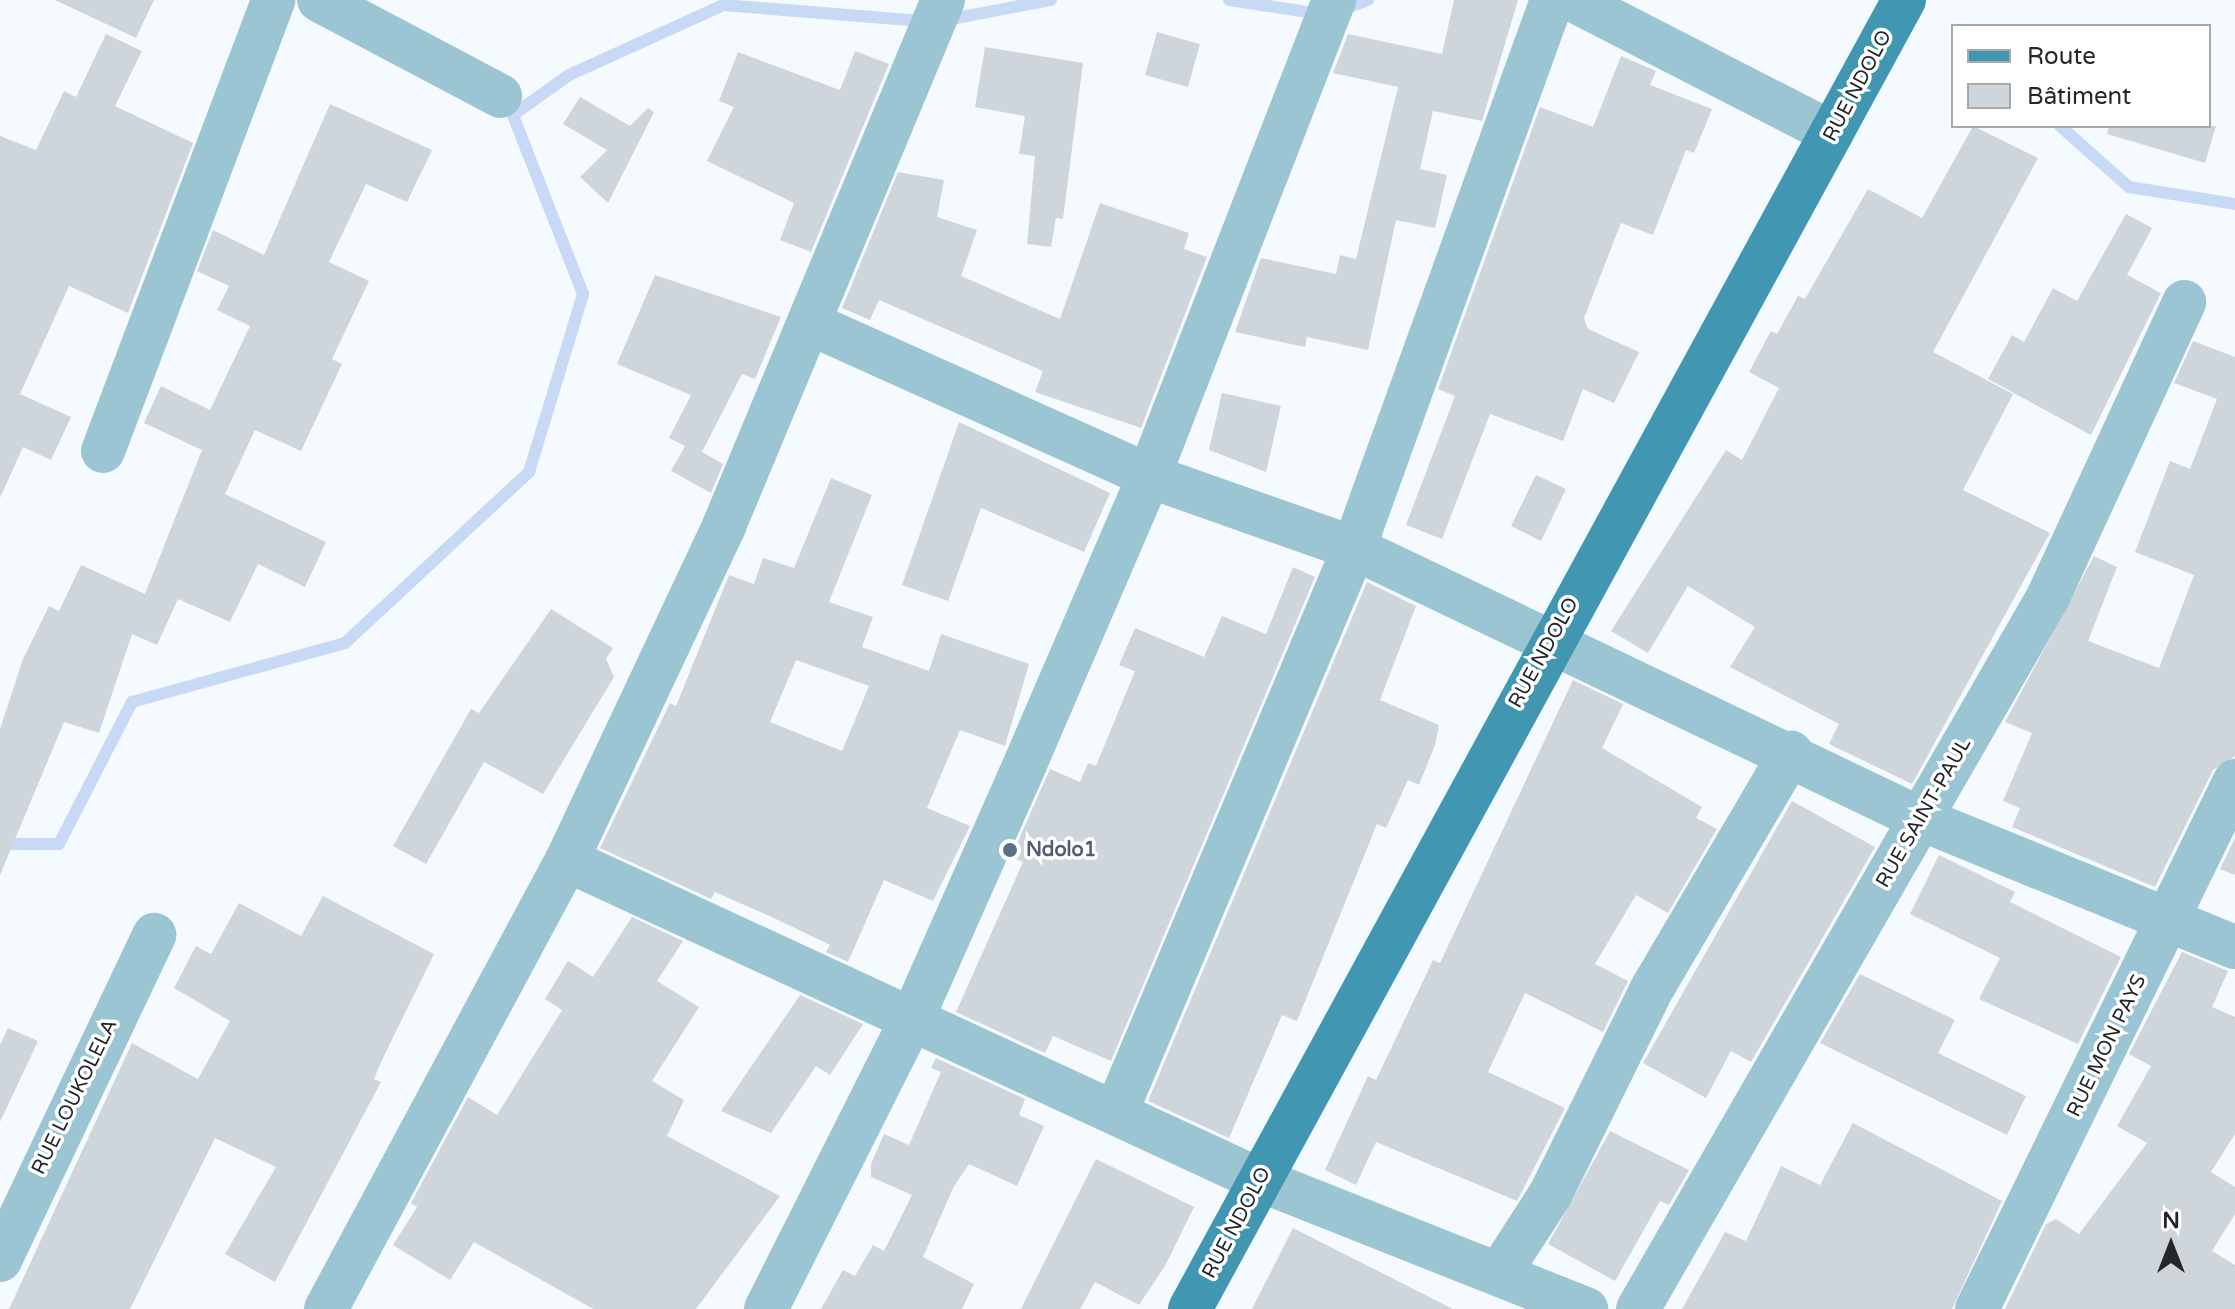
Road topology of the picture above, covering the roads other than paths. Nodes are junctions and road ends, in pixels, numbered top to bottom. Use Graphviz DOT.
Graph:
graph roads {
  1 [pos="273,0"];
  2 [pos="319,0"];
  3 [pos="943,0"];
  4 [pos="1334,0"];
  5 [pos="1552,0"];
  6 [pos="1573,0"];
  7 [pos="1904,0"];
  8 [pos="500,96"];
  9 [pos="1832,133"];
  10 [pos="2184,302"];
  11 [pos="809,323"];
  12 [pos="103,451"];
  13 [pos="1149,476"];
  14 [pos="1354,548"];
  15 [pos="1552,639"];
  16 [pos="1791,753"];
  17 [pos="2235,781"];
  18 [pos="1921,819"];
  19 [pos="567,860"];
  20 [pos="2169,921"];
  21 [pos="154,935"];
  22 [pos="2235,947"];
  23 [pos="913,1017"];
  24 [pos="1117,1110"];
  25 [pos="1260,1180"];
  26 [pos="0,1260"];
  27 [pos="1499,1274"];
  28 [pos="326,1309"];
  29 [pos="766,1309"];
  30 [pos="1190,1309"];
  31 [pos="1586,1309"];
  32 [pos="1638,1309"];
  33 [pos="1977,1309"];
  1 -- 12 [label="street"];
  2 -- 8 [label="street"];
  3 -- 11 [label="street"];
  4 -- 13 [label="street"];
  5 -- 14 [label="street"];
  6 -- 9 [label="street"];
  7 -- 9 [label="main road, RUE NDOLO"];
  9 -- 15 [label="main road, RUE NDOLO"];
  10 -- 18 [label="street, RUE SAINT-PAUL"];
  11 -- 13 [label="street"];
  11 -- 19 [label="street"];
  13 -- 14 [label="street"];
  13 -- 23 [label="street"];
  14 -- 15 [label="street"];
  14 -- 24 [label="street"];
  15 -- 16 [label="street"];
  15 -- 25 [label="main road, RUE NDOLO"];
  16 -- 18 [label="street"];
  16 -- 27 [label="street"];
  17 -- 20 [label="street, RUE MON PAYS"];
  18 -- 20 [label="street"];
  18 -- 32 [label="street, RUE SAINT-PAUL"];
  19 -- 23 [label="street"];
  19 -- 28 [label="street"];
  20 -- 22 [label="street"];
  20 -- 33 [label="street, RUE MON PAYS"];
  21 -- 26 [label="street, RUE LOUKOLELA"];
  23 -- 24 [label="street"];
  23 -- 29 [label="street"];
  24 -- 25 [label="street"];
  25 -- 27 [label="street"];
  25 -- 30 [label="main road, RUE NDOLO"];
  27 -- 31 [label="street"];
}
